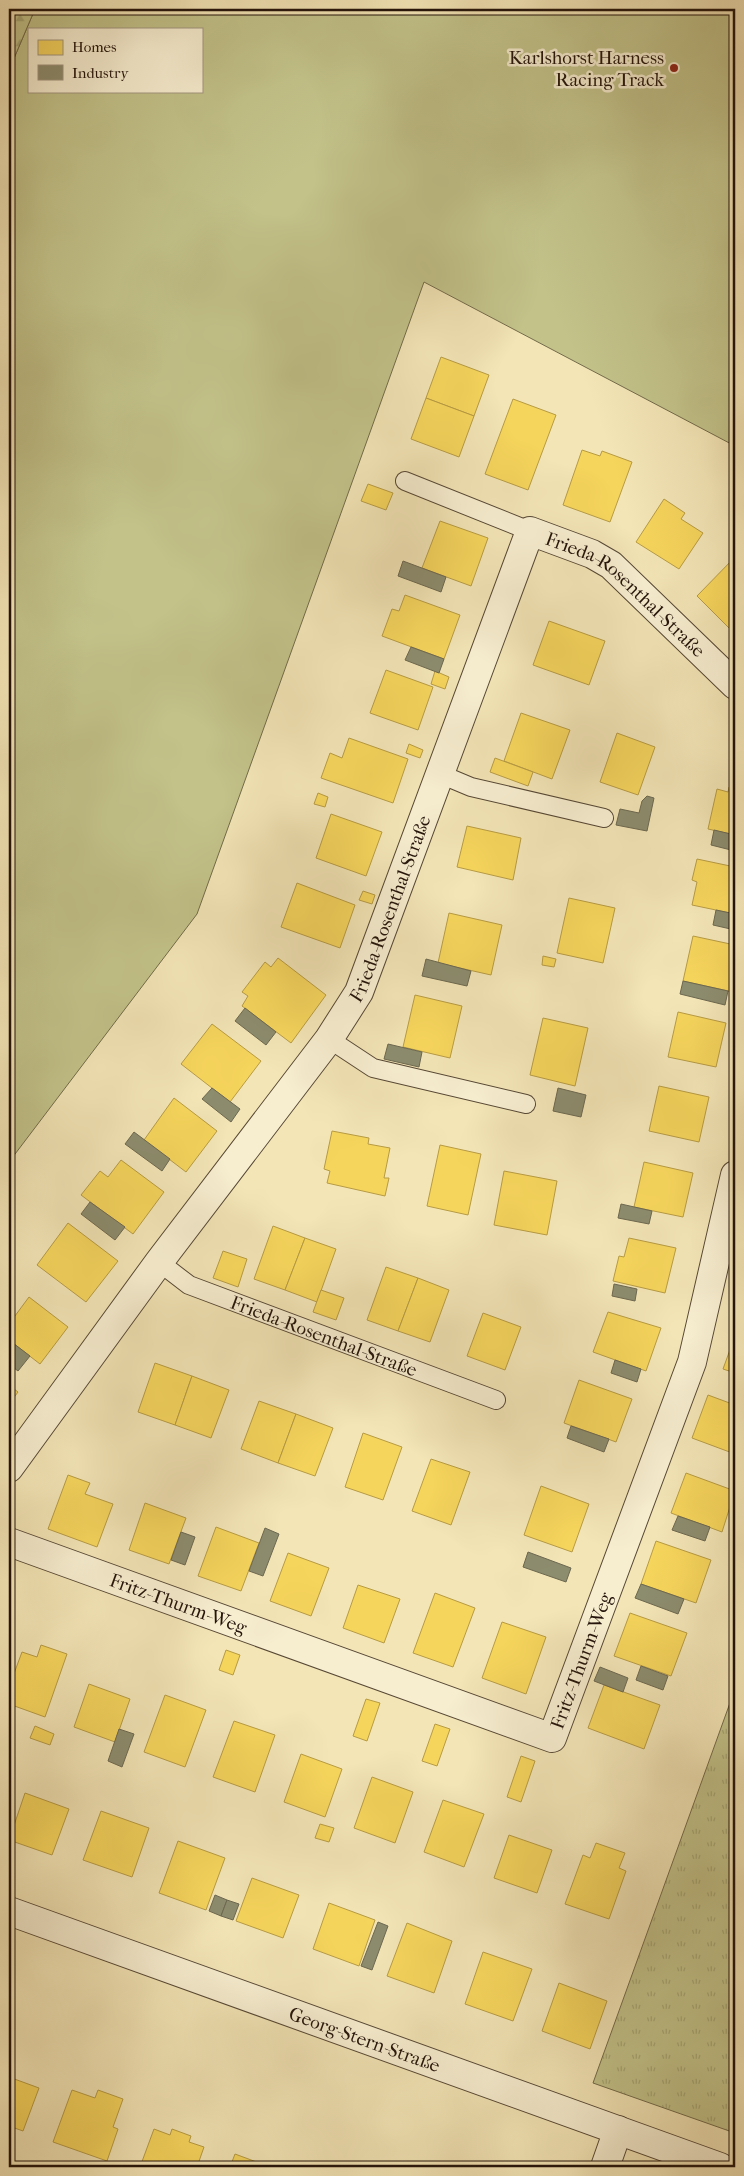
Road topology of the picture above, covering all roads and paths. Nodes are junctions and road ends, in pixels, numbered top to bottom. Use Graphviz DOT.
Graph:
graph roads {
  1 [pos="405,481"];
  2 [pos="530,531"];
  3 [pos="735,686"];
  4 [pos="440,774"];
  5 [pos="604,818"];
  6 [pos="329,1039"];
  7 [pos="526,1104"];
  8 [pos="735,1175"];
  9 [pos="159,1262"];
  10 [pos="496,1400"];
  11 [pos="9,1468"];
  12 [pos="9,1542"];
  13 [pos="9,1911"];
  14 [pos="618,2130"];
  15 [pos="605,2167"];
  16 [pos="720,2167"];
  1 -- 2 [label="lane, Frieda-Rosenthal-Straße"];
  2 -- 3 [label="street, Frieda-Rosenthal-Straße"];
  2 -- 4 [label="street, Frieda-Rosenthal-Straße"];
  4 -- 5 [label="lane"];
  4 -- 6 [label="street, Frieda-Rosenthal-Straße"];
  6 -- 7 [label="lane"];
  6 -- 9 [label="street, Frieda-Rosenthal-Straße"];
  8 -- 12 [label="street, Fritz-Thurm-Weg"];
  9 -- 10 [label="lane, Frieda-Rosenthal-Straße"];
  9 -- 11 [label="street, Frieda-Rosenthal-Straße"];
  13 -- 14 [label="street, Georg-Stern-Straße"];
  14 -- 15 [label="street"];
  14 -- 16 [label="street, Georg-Stern-Straße"];
}
